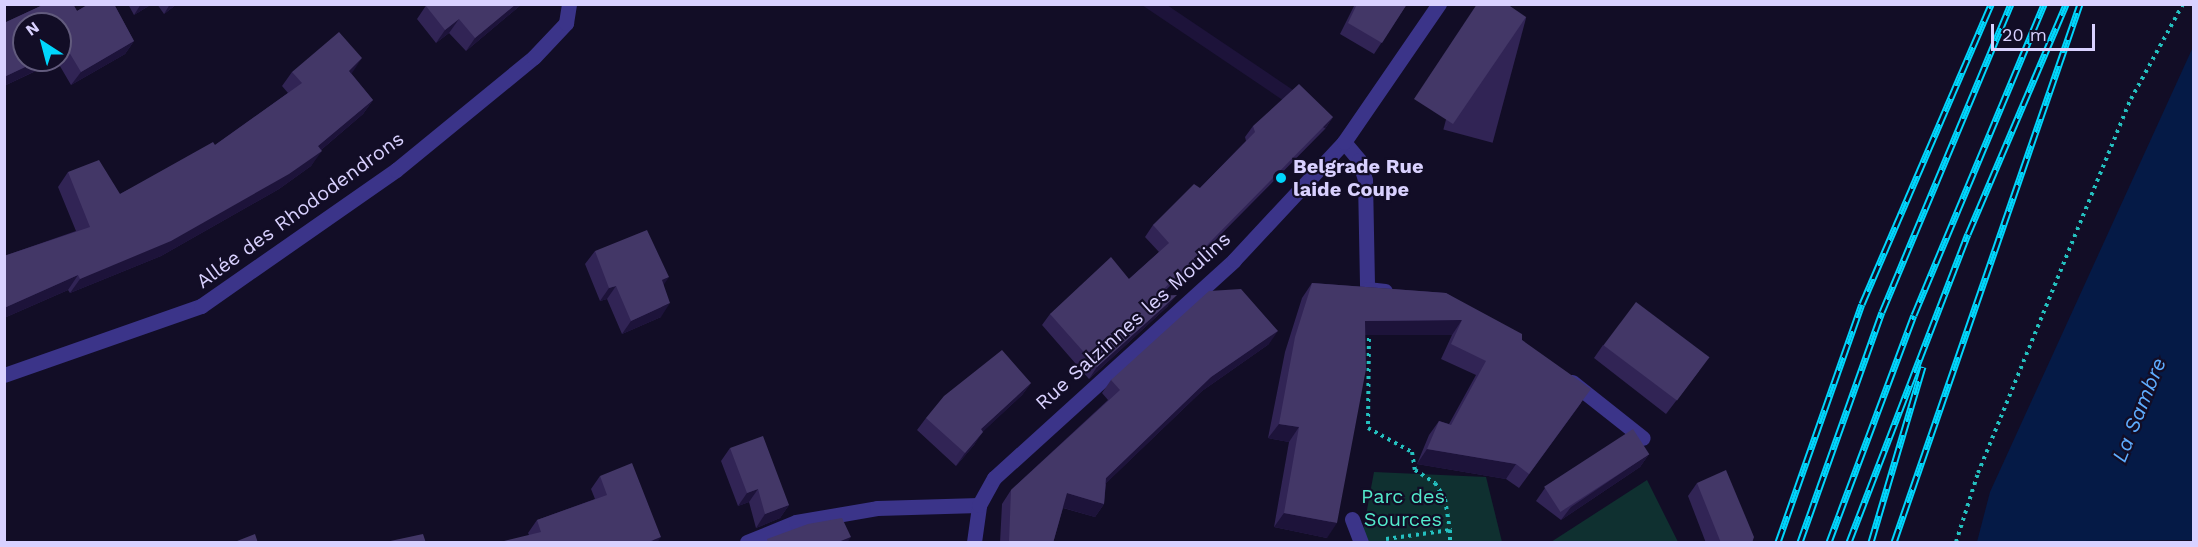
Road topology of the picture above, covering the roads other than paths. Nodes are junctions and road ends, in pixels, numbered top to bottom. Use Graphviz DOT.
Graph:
graph roads {
  1 [pos="568,4"];
  2 [pos="1439,4"];
  3 [pos="1344,142"];
  4 [pos="1398,293"];
  5 [pos="1561,374"];
  6 [pos="4,375"];
  7 [pos="1643,438"];
  8 [pos="979,504"];
  9 [pos="1352,519"];
  10 [pos="1367,542"];
  11 [pos="747,543"];
  12 [pos="974,543"];
  1 -- 6 [label="street, Allée des Rhododendrons"];
  2 -- 3 [label="street, Rue Salzinnes les Moulins"];
  3 -- 4 [label="street"];
  3 -- 8 [label="street, Rue Salzinnes les Moulins"];
  5 -- 7 [label="street"];
  8 -- 11 [label="street"];
  8 -- 12 [label="street, Rue Salzinnes les Moulins"];
  9 -- 10 [label="street"];
}
